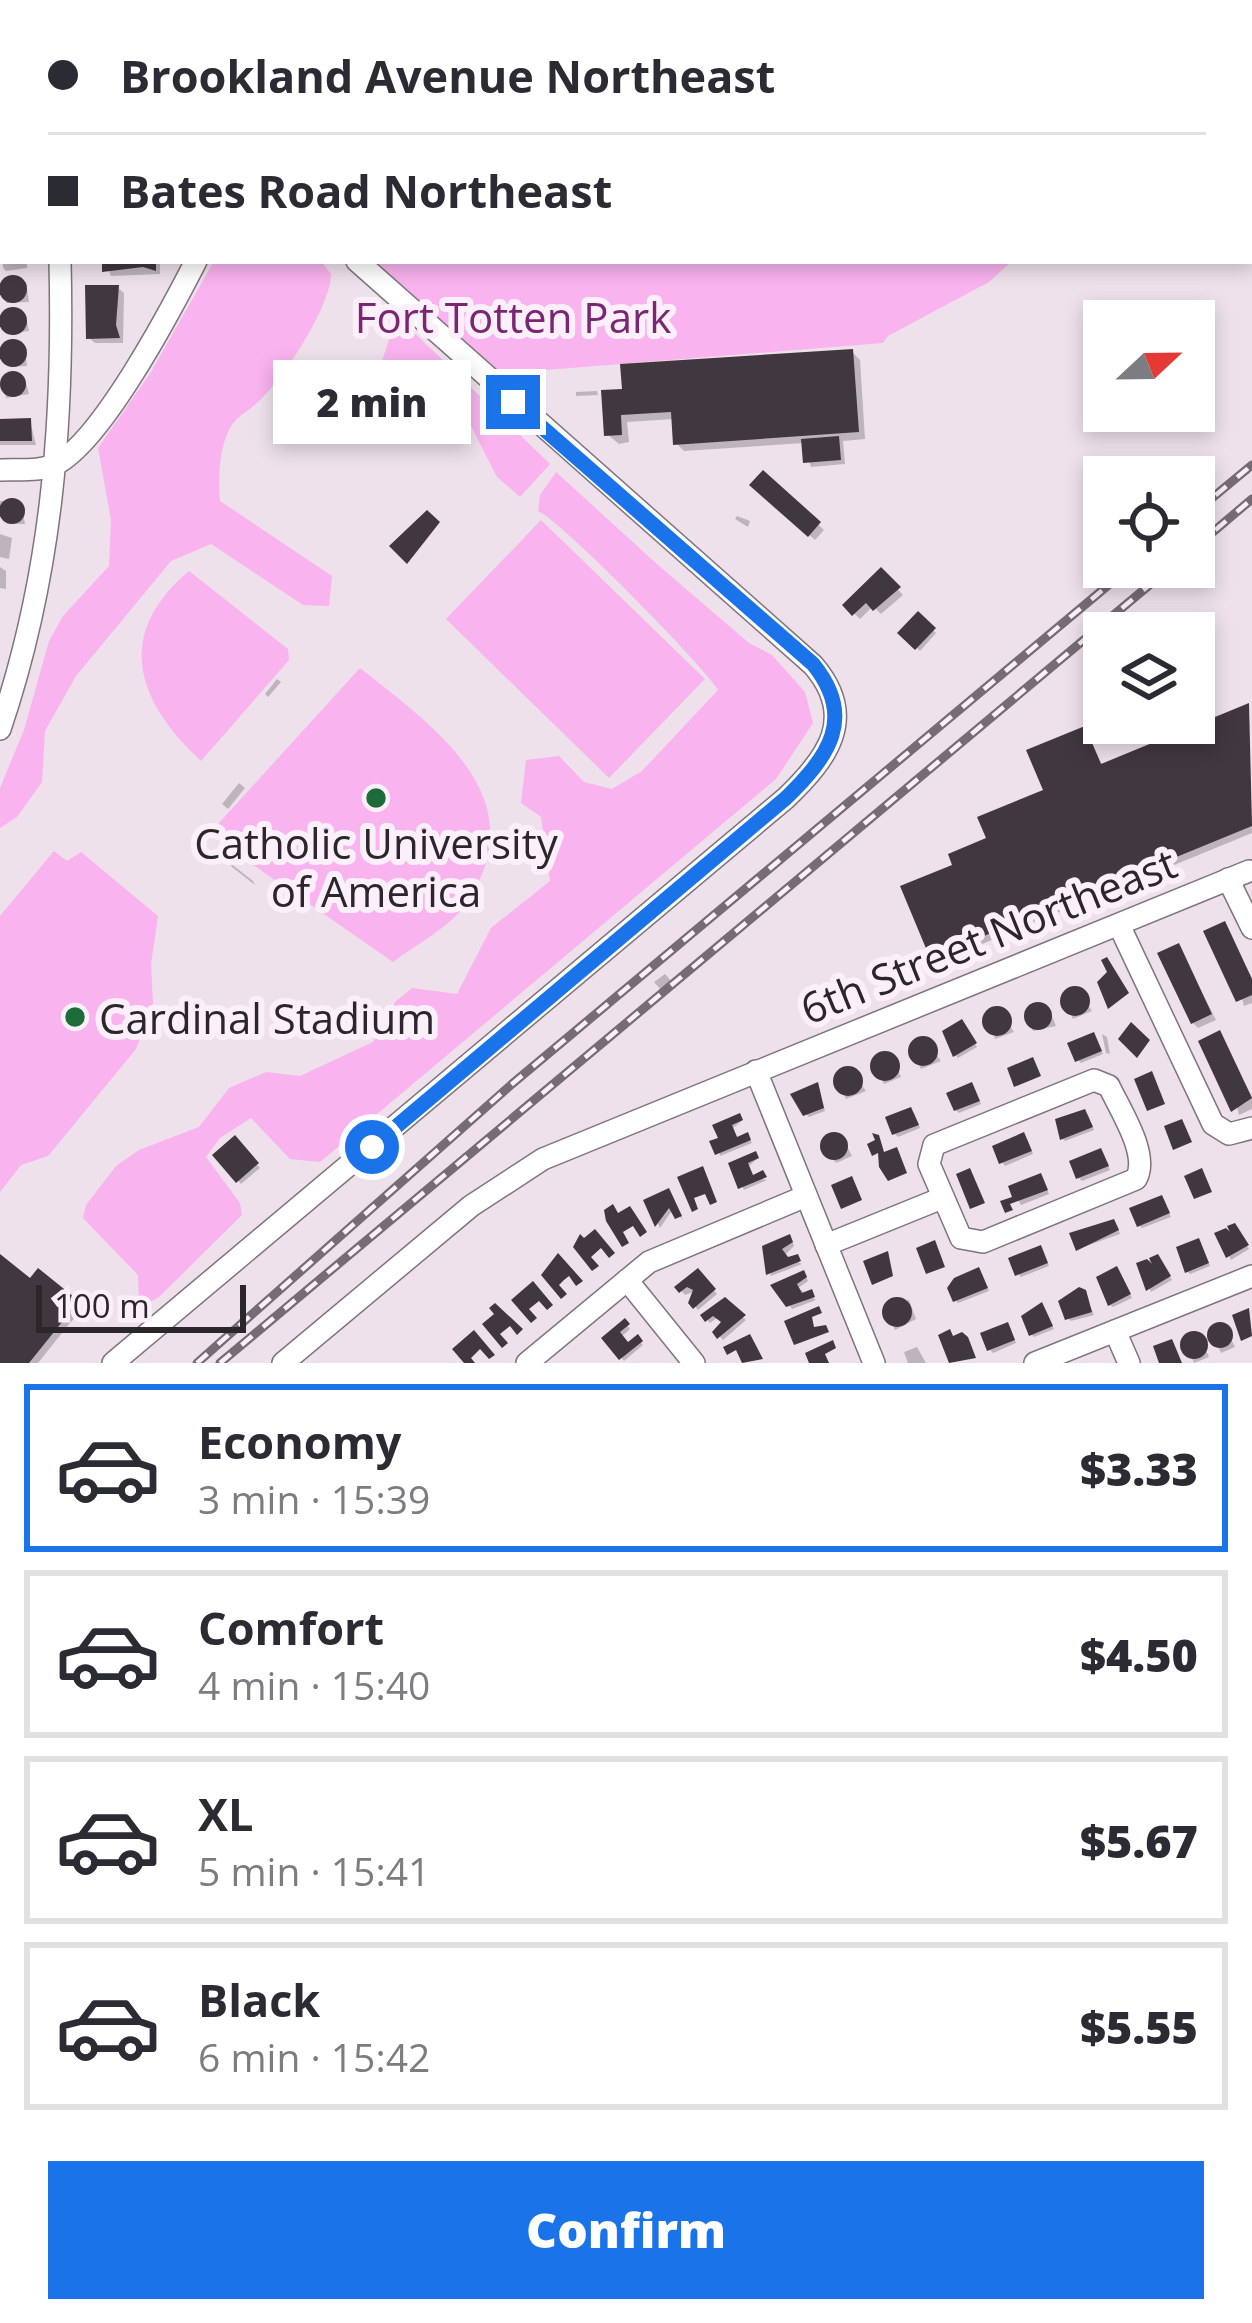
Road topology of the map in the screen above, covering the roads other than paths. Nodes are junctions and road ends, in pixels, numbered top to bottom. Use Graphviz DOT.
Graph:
graph roads {
  1 [pos="60,264"];
  2 [pos="194,264"];
  3 [pos="360,264"];
  4 [pos="58,463"];
  5 [pos="0,470"];
  6 [pos="0,729"];
  7 [pos="1239,875"];
  8 [pos="1119,925"];
  9 [pos="1252,928"];
  10 [pos="756,1071"];
  11 [pos="1252,1128"];
  12 [pos="806,1196"];
  13 [pos="942,1198"];
  14 [pos="826,1245"];
  15 [pos="1252,1276"];
  16 [pos="627,1280"];
  17 [pos="1115,1330"];
  18 [pos="113,1363"];
  19 [pos="284,1363"];
  20 [pos="527,1363"];
  21 [pos="694,1363"];
  22 [pos="874,1363"];
  23 [pos="1035,1363"];
  24 [pos="1129,1363"];
  1 -- 4 [label="street"];
  2 -- 4 [label="street"];
  3 -- 18 [label="street"];
  4 -- 5 [label="street"];
  4 -- 6 [label="street"];
  7 -- 8 [label="street, 6th Street Northeast"];
  7 -- 9 [label="street"];
  8 -- 10 [label="street, 6th Street Northeast"];
  8 -- 11 [label="street"];
  10 -- 12 [label="street"];
  10 -- 19 [label="street, 6th Street Northeast"];
  12 -- 14 [label="street"];
  12 -- 16 [label="street"];
  13 -- 13 [label="street"];
  13 -- 14 [label="street"];
  14 -- 22 [label="street"];
  15 -- 17 [label="street"];
  16 -- 20 [label="street"];
  16 -- 21 [label="street"];
  17 -- 23 [label="street"];
  17 -- 24 [label="street"];
}
